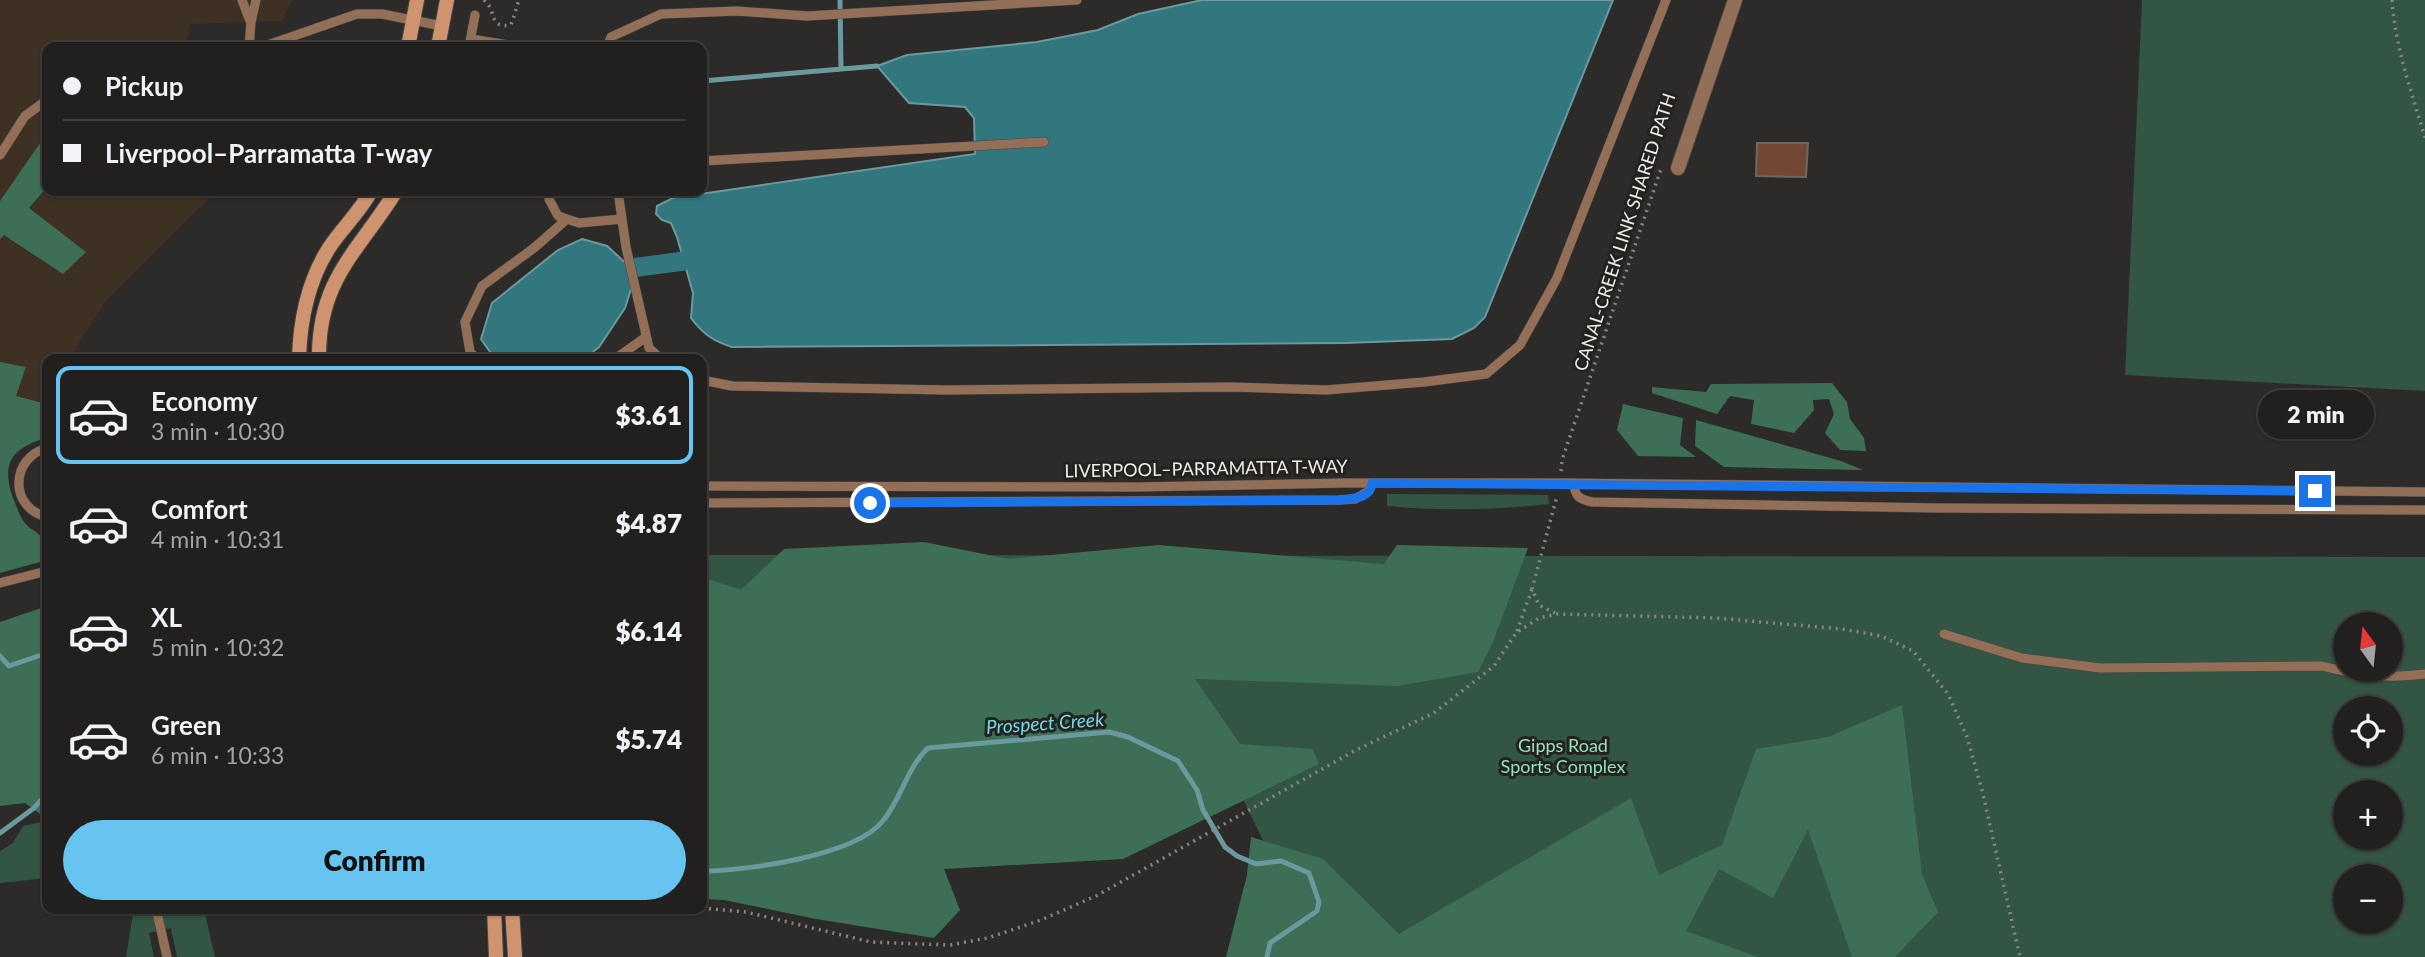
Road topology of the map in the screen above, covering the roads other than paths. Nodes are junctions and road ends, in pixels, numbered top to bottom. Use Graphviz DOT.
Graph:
graph roads {
  1 [pos="242,0"];
  2 [pos="256,0"];
  3 [pos="417,0"];
  4 [pos="447,0"];
  5 [pos="1077,0"];
  6 [pos="1666,0"];
  7 [pos="1735,0"];
  8 [pos="475,15"];
  9 [pos="413,20"];
  10 [pos="251,22"];
  11 [pos="442,26"];
  12 [pos="249,42"];
  13 [pos="276,42"];
  14 [pos="409,42"];
  15 [pos="439,42"];
  16 [pos="470,42"];
  17 [pos="609,42"];
  18 [pos="42,104"];
  19 [pos="1044,142"];
  20 [pos="0,155"];
  21 [pos="707,161"];
  22 [pos="1678,168"];
  23 [pos="367,196"];
  24 [pos="392,196"];
  25 [pos="549,196"];
  26 [pos="619,196"];
  27 [pos="567,219"];
  28 [pos="622,219"];
  29 [pos="646,337"];
  30 [pos="300,354"];
  31 [pos="320,354"];
  32 [pos="472,354"];
  33 [pos="622,354"];
  34 [pos="656,354"];
  35 [pos="707,381"];
  36 [pos="42,450"];
  37 [pos="1372,483"];
  38 [pos="1574,484"];
  39 [pos="707,486"];
  40 [pos="2425,492"];
  41 [pos="707,503"];
  42 [pos="2425,510"];
  43 [pos="33,511"];
  44 [pos="42,515"];
  45 [pos="42,520"];
  46 [pos="42,572"];
  47 [pos="0,583"];
  48 [pos="1944,634"];
  49 [pos="2425,674"];
  50 [pos="157,914"];
  51 [pos="494,914"];
  52 [pos="519,914"];
  53 [pos="167,957"];
  54 [pos="496,957"];
  55 [pos="515,957"];
  1 -- 10 [label="lane"];
  2 -- 10 [label="lane"];
  3 -- 9 [label="main road"];
  4 -- 11 [label="main road"];
  5 -- 17 [label="lane"];
  6 -- 35 [label="lane"];
  7 -- 22 [label="street"];
  8 -- 16 [label="lane"];
  9 -- 11 [label="lane"];
  9 -- 13 [label="lane"];
  9 -- 14 [label="main road"];
  10 -- 12 [label="lane"];
  11 -- 15 [label="main road"];
  18 -- 20 [label="lane"];
  19 -- 21 [label="lane"];
  23 -- 30 [label="main road"];
  24 -- 31 [label="main road"];
  25 -- 27 [label="lane"];
  26 -- 28 [label="lane"];
  27 -- 28 [label="lane"];
  27 -- 32 [label="lane"];
  28 -- 29 [label="lane"];
  29 -- 33 [label="lane"];
  29 -- 34 [label="lane"];
  36 -- 43 [label="lane"];
  37 -- 38 [label="lane, LIVERPOOL–PARRAMATTA T-WAY"];
  37 -- 39 [label="lane, LIVERPOOL–PARRAMATTA T-WAY"];
  37 -- 41 [label="lane"];
  38 -- 40 [label="lane, LIVERPOOL–PARRAMATTA T-WAY"];
  38 -- 42 [label="lane"];
  43 -- 44 [label="lane"];
  43 -- 45 [label="lane"];
  46 -- 47 [label="lane"];
  48 -- 49 [label="lane"];
  50 -- 53 [label="lane"];
  51 -- 54 [label="main road"];
  52 -- 55 [label="main road"];
}
